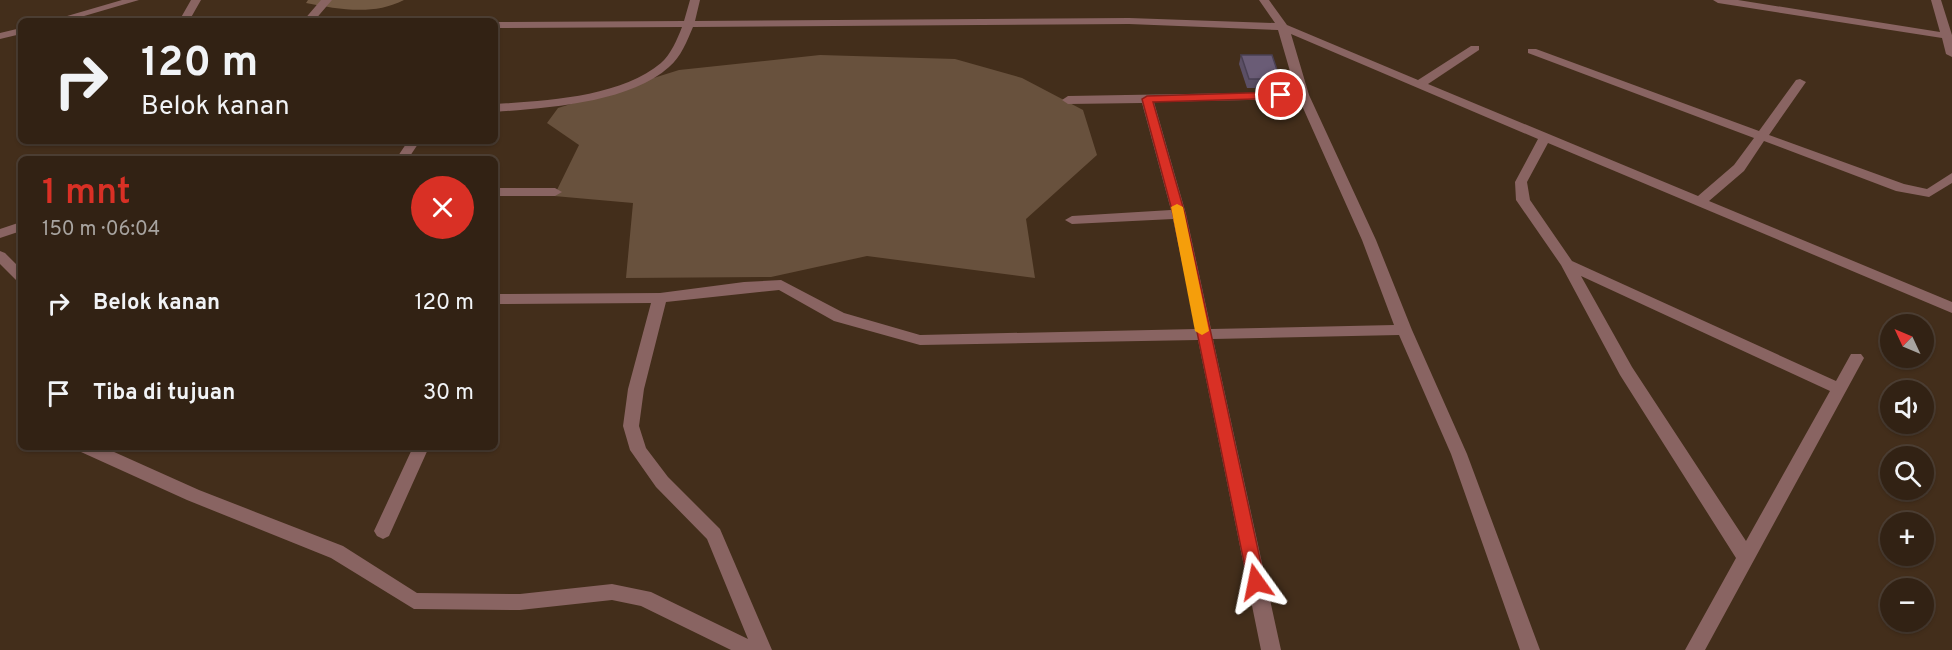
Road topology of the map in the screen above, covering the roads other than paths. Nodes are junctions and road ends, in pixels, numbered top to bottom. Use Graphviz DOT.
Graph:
graph roads {
  1 [pos="134,0"];
  2 [pos="196,0"];
  3 [pos="327,0"];
  4 [pos="695,0"];
  5 [pos="1264,0"];
  6 [pos="1718,0"];
  7 [pos="1937,2"];
  8 [pos="1952,6"];
  9 [pos="66,18"];
  10 [pos="186,18"];
  11 [pos="311,18"];
  12 [pos="690,24"];
  13 [pos="498,25"];
  14 [pos="1283,27"];
  15 [pos="18,32"];
  16 [pos="0,36"];
  17 [pos="1947,36"];
  18 [pos="1475,48"];
  19 [pos="1532,51"];
  20 [pos="1952,54"];
  21 [pos="1800,82"];
  22 [pos="1421,83"];
  23 [pos="1303,94"];
  24 [pos="1147,99"];
  25 [pos="1068,100"];
  26 [pos="498,108"];
  27 [pos="1546,136"];
  28 [pos="1762,136"];
  29 [pos="1952,177"];
  30 [pos="498,192"];
  31 [pos="555,192"];
  32 [pos="1700,202"];
  33 [pos="1179,214"];
  34 [pos="1072,220"];
  35 [pos="18,227"];
  36 [pos="0,234"];
  37 [pos="0,256"];
  38 [pos="1567,264"];
  39 [pos="18,274"];
  40 [pos="660,298"];
  41 [pos="498,299"];
  42 [pos="1952,308"];
  43 [pos="1404,330"];
  44 [pos="1203,332"];
  45 [pos="1856,358"];
  46 [pos="1839,389"];
  47 [pos="94,450"];
  48 [pos="420,450"];
  49 [pos="383,531"];
  50 [pos="1746,557"];
  51 [pos="751,650"];
  52 [pos="762,650"];
  53 [pos="1271,650"];
  54 [pos="1530,650"];
  55 [pos="1695,650"];
  1 -- 9 [label="street"];
  2 -- 10 [label="street"];
  3 -- 11 [label="street"];
  4 -- 12 [label="street"];
  5 -- 14 [label="street"];
  6 -- 17 [label="street"];
  7 -- 8 [label="street"];
  7 -- 17 [label="street"];
  12 -- 13 [label="street"];
  12 -- 14 [label="street"];
  12 -- 26 [label="street"];
  14 -- 22 [label="street"];
  14 -- 23 [label="street"];
  15 -- 16 [label="street"];
  17 -- 20 [label="street"];
  18 -- 22 [label="street"];
  19 -- 28 [label="street"];
  21 -- 28 [label="street"];
  22 -- 27 [label="street"];
  23 -- 24 [label="street"];
  23 -- 43 [label="street"];
  24 -- 25 [label="street"];
  24 -- 33 [label="street"];
  27 -- 32 [label="street"];
  27 -- 38 [label="street"];
  28 -- 29 [label="street"];
  28 -- 32 [label="street"];
  30 -- 31 [label="street"];
  32 -- 42 [label="street"];
  33 -- 34 [label="street"];
  33 -- 44 [label="street"];
  35 -- 36 [label="street"];
  37 -- 39 [label="street"];
  38 -- 46 [label="street"];
  38 -- 50 [label="street"];
  40 -- 41 [label="street"];
  40 -- 44 [label="street"];
  40 -- 52 [label="street"];
  43 -- 44 [label="street"];
  43 -- 54 [label="street"];
  44 -- 53 [label="street"];
  45 -- 46 [label="street"];
  46 -- 50 [label="street"];
  47 -- 51 [label="street"];
  48 -- 49 [label="street"];
  50 -- 55 [label="street"];
}
